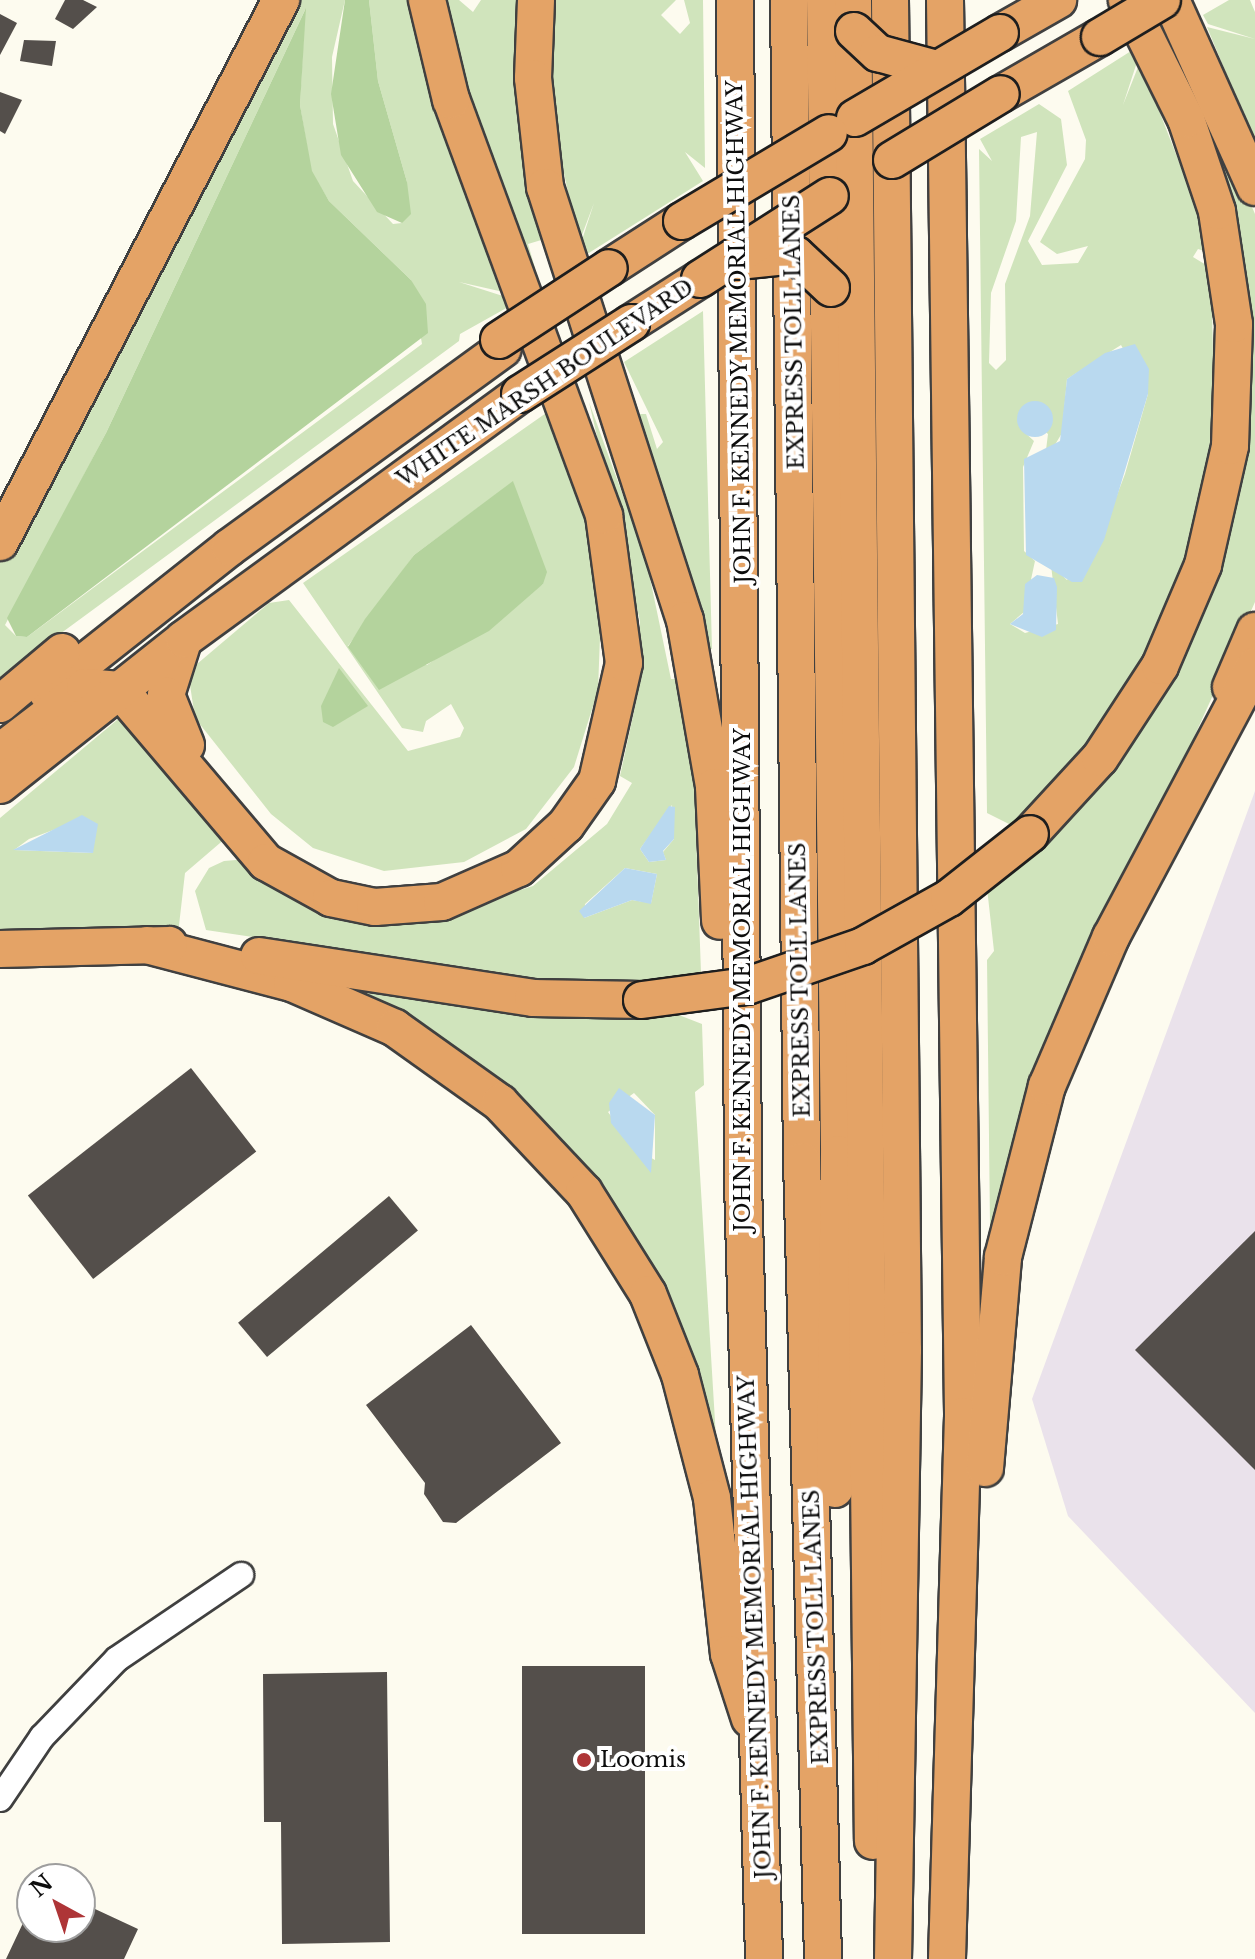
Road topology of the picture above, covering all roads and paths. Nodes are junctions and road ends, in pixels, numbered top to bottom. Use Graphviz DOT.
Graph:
graph roads {
  1 [pos="281,0"];
  2 [pos="427,0"];
  3 [pos="536,0"];
  4 [pos="735,0"];
  5 [pos="789,0"];
  6 [pos="890,0"];
  7 [pos="945,0"];
  8 [pos="1058,0"];
  9 [pos="1127,0"];
  10 [pos="1162,0"];
  11 [pos="1171,0"];
  12 [pos="839,11"];
  13 [pos="936,69"];
  14 [pos="842,126"];
  15 [pos="1255,187"];
  16 [pos="843,189"];
  17 [pos="691,284"];
  18 [pos="840,304"];
  19 [pos="501,345"];
  20 [pos="0,542"];
  21 [pos="1255,631"];
  22 [pos="184,639"];
  23 [pos="1255,666"];
  24 [pos="120,690"];
  25 [pos="0,704"];
  26 [pos="0,729"];
  27 [pos="0,752"];
  28 [pos="1202,759"];
  29 [pos="0,785"];
  30 [pos="491,881"];
  31 [pos="147,945"];
  32 [pos="0,949"];
  33 [pos="741,1049"];
  34 [pos="241,1575"];
  35 [pos="760,1740"];
  36 [pos="952,1782"];
  37 [pos="0,1799"];
  38 [pos="764,1959"];
  39 [pos="826,1959"];
  40 [pos="874,1959"];
  41 [pos="893,1959"];
  42 [pos="947,1959"];
  1 -- 20 [label="highway"];
  2 -- 30 [label="highway"];
  3 -- 33 [label="highway"];
  4 -- 33 [label="highway, JOHN F. KENNEDY MEMORIAL HIGHWAY"];
  5 -- 39 [label="highway, EXPRESS TOLL LANES"];
  6 -- 41 [label="highway"];
  7 -- 36 [label="highway"];
  8 -- 13 [label="highway, bridge"];
  9 -- 31 [label="highway, bridge"];
  10 -- 16 [label="highway, WHITE MARSH BOULEVARD, bridge"];
  11 -- 15 [label="highway"];
  12 -- 13 [label="highway, bridge"];
  12 -- 14 [label="highway"];
  13 -- 14 [label="highway, bridge"];
  14 -- 16 [label="highway"];
  14 -- 19 [label="highway, bridge"];
  16 -- 17 [label="highway, WHITE MARSH BOULEVARD, bridge"];
  16 -- 18 [label="highway"];
  17 -- 18 [label="highway, bridge"];
  17 -- 22 [label="highway, WHITE MARSH BOULEVARD, bridge"];
  18 -- 39 [label="highway"];
  18 -- 40 [label="highway"];
  19 -- 25 [label="highway"];
  19 -- 26 [label="highway"];
  21 -- 28 [label="highway"];
  22 -- 24 [label="highway, WHITE MARSH BOULEVARD"];
  22 -- 30 [label="highway"];
  23 -- 28 [label="highway"];
  24 -- 27 [label="highway"];
  24 -- 29 [label="highway, WHITE MARSH BOULEVARD"];
  24 -- 30 [label="highway"];
  28 -- 36 [label="highway"];
  31 -- 32 [label="highway"];
  31 -- 35 [label="highway"];
  33 -- 35 [label="highway, JOHN F. KENNEDY MEMORIAL HIGHWAY"];
  34 -- 37 [label="street"];
  35 -- 38 [label="highway, JOHN F. KENNEDY MEMORIAL HIGHWAY"];
  36 -- 42 [label="highway"];
}
